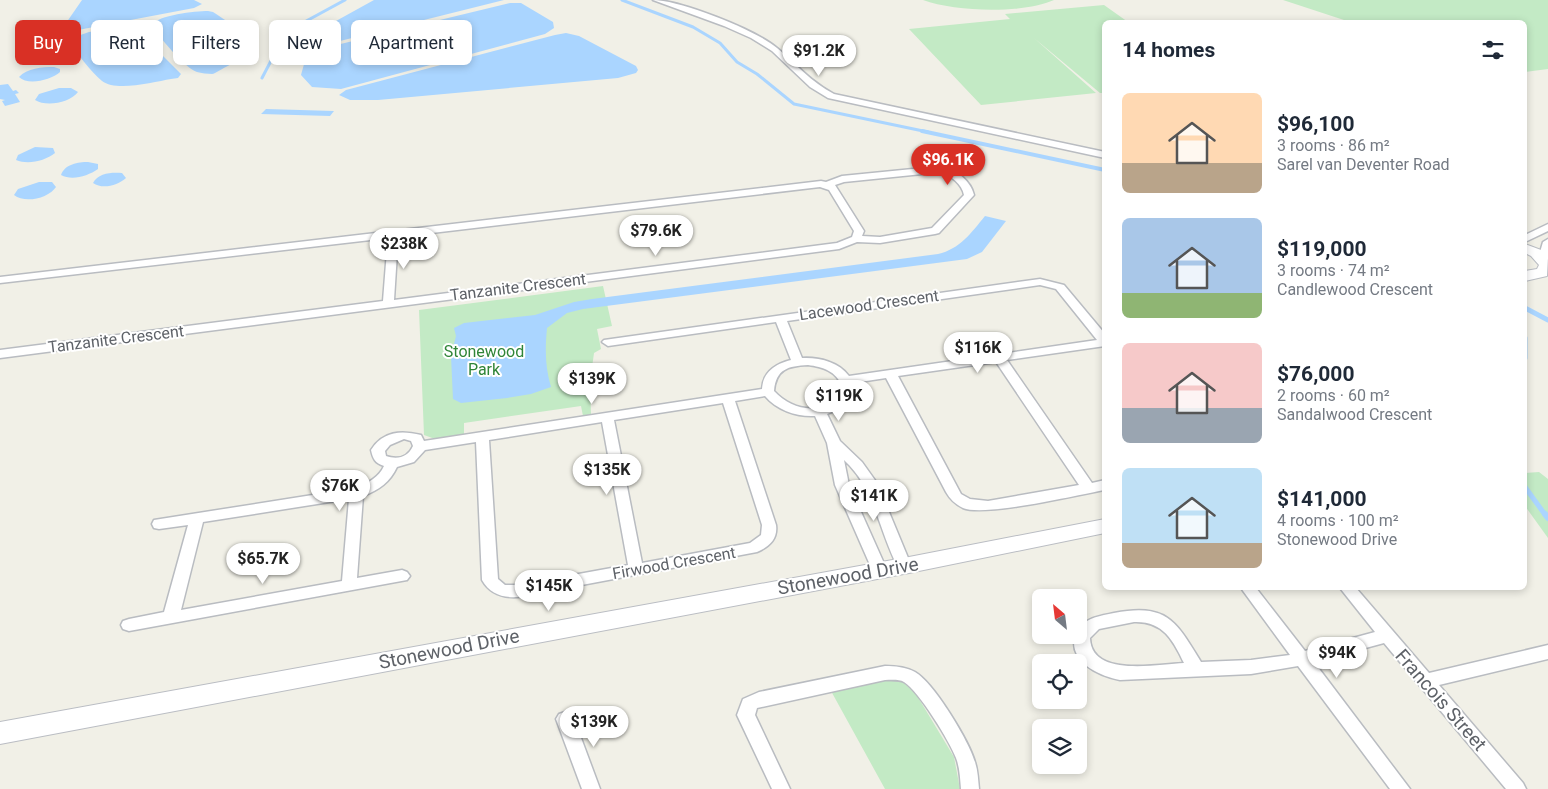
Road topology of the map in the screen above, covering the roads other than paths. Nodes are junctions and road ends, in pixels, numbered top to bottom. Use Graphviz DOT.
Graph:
graph roads {
  1 [pos="656,0"];
  2 [pos="1102,154"];
  3 [pos="828,185"];
  4 [pos="1548,227"];
  5 [pos="393,234"];
  6 [pos="1527,238"];
  7 [pos="856,239"];
  8 [pos="1548,242"];
  9 [pos="1527,249"];
  10 [pos="1546,263"];
  11 [pos="1527,276"];
  12 [pos="1527,277"];
  13 [pos="0,280"];
  14 [pos="1548,286"];
  15 [pos="388,304"];
  16 [pos="780,318"];
  17 [pos="1102,338"];
  18 [pos="608,342"];
  19 [pos="1102,342"];
  20 [pos="0,354"];
  21 [pos="999,357"];
  22 [pos="798,362"];
  23 [pos="890,373"];
  24 [pos="846,380"];
  25 [pos="768,392"];
  26 [pos="728,399"];
  27 [pos="819,411"];
  28 [pos="607,417"];
  29 [pos="482,436"];
  30 [pos="834,444"];
  31 [pos="420,446"];
  32 [pos="392,463"];
  33 [pos="1102,486"];
  34 [pos="1088,488"];
  35 [pos="356,494"];
  36 [pos="197,518"];
  37 [pos="159,524"];
  38 [pos="1102,527"];
  39 [pos="904,565"];
  40 [pos="636,570"];
  41 [pos="879,570"];
  42 [pos="402,576"];
  43 [pos="349,586"];
  44 [pos="1250,590"];
  45 [pos="1348,590"];
  46 [pos="171,617"];
  47 [pos="129,625"];
  48 [pos="1386,636"];
  49 [pos="1548,652"];
  50 [pos="1302,659"];
  51 [pos="1196,670"];
  52 [pos="1425,681"];
  53 [pos="565,719"];
  54 [pos="0,733"];
  55 [pos="591,789"];
  56 [pos="781,789"];
  57 [pos="970,789"];
  58 [pos="1401,789"];
  59 [pos="1517,789"];
  1 -- 2 [label="street"];
  3 -- 5 [label="street"];
  3 -- 7 [label="street"];
  3 -- 7 [label="street"];
  4 -- 6 [label="street"];
  5 -- 13 [label="street"];
  5 -- 15 [label="street"];
  7 -- 15 [label="street, Tanzanite Crescent"];
  8 -- 10 [label="street"];
  9 -- 10 [label="street"];
  10 -- 11 [label="street"];
  12 -- 14 [label="street"];
  15 -- 20 [label="street, Tanzanite Crescent"];
  16 -- 17 [label="street, Lacewood Crescent"];
  16 -- 18 [label="street, Lacewood Crescent"];
  16 -- 22 [label="street"];
  19 -- 21 [label="street"];
  21 -- 23 [label="street"];
  21 -- 34 [label="street"];
  22 -- 24 [label="street"];
  22 -- 25 [label="street"];
  23 -- 24 [label="street"];
  23 -- 34 [label="street"];
  24 -- 27 [label="street"];
  25 -- 26 [label="street"];
  25 -- 27 [label="street"];
  26 -- 28 [label="street"];
  26 -- 40 [label="street, Firwood Crescent"];
  27 -- 30 [label="street"];
  28 -- 29 [label="street"];
  28 -- 40 [label="street"];
  29 -- 31 [label="street"];
  29 -- 40 [label="street, Firwood Crescent"];
  30 -- 39 [label="street"];
  30 -- 41 [label="street"];
  31 -- 32 [label="street"];
  31 -- 32 [label="street"];
  32 -- 35 [label="street"];
  33 -- 34 [label="street"];
  35 -- 36 [label="street"];
  35 -- 43 [label="street"];
  36 -- 37 [label="street"];
  36 -- 46 [label="street"];
  38 -- 39 [label="street, Stonewood Drive"];
  39 -- 41 [label="street, Stonewood Drive"];
  41 -- 54 [label="street, Stonewood Drive"];
  42 -- 43 [label="street"];
  43 -- 46 [label="street"];
  44 -- 50 [label="street"];
  45 -- 48 [label="street, Francois Street"];
  46 -- 47 [label="street"];
  48 -- 50 [label="street"];
  48 -- 52 [label="street, Francois Street"];
  49 -- 52 [label="street"];
  50 -- 51 [label="street"];
  50 -- 58 [label="street"];
  51 -- 51 [label="street"];
  52 -- 59 [label="street, Francois Street"];
  53 -- 55 [label="street"];
  56 -- 57 [label="street"];
}
